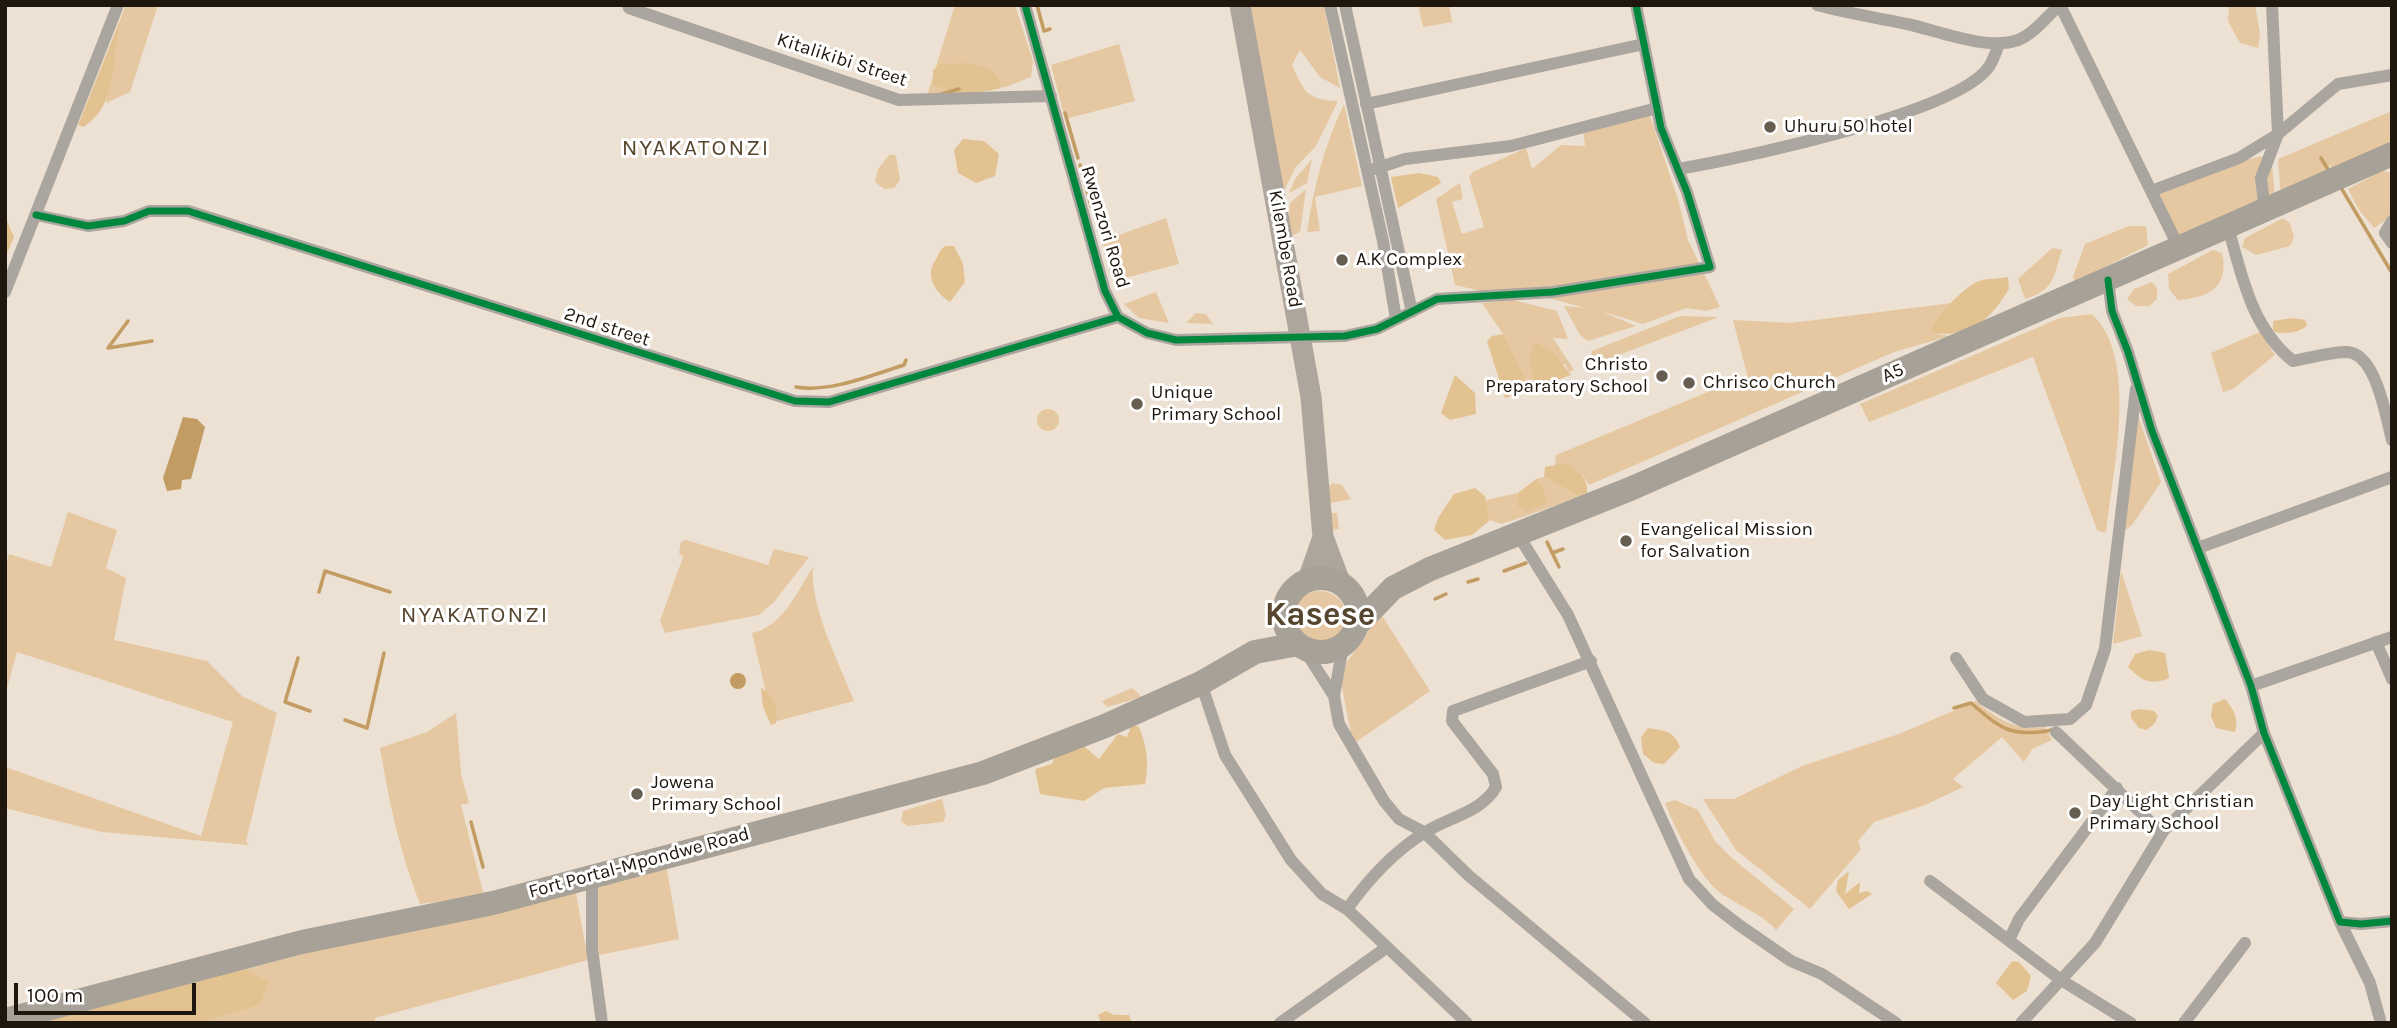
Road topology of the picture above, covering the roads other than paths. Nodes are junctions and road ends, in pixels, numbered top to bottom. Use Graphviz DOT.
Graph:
graph roads {
  1 [pos="118,5"];
  2 [pos="1025,5"];
  3 [pos="1240,5"];
  4 [pos="1330,5"];
  5 [pos="1345,5"];
  6 [pos="1636,5"];
  7 [pos="1817,5"];
  8 [pos="2060,5"];
  9 [pos="2272,5"];
  10 [pos="625,6"];
  11 [pos="1644,44"];
  12 [pos="1999,44"];
  13 [pos="2392,75"];
  14 [pos="1051,96"];
  15 [pos="1366,104"];
  16 [pos="1657,108"];
  17 [pos="2278,134"];
  18 [pos="2392,154"];
  19 [pos="1373,169"];
  20 [pos="1679,169"];
  21 [pos="2151,191"];
  22 [pos="2265,211"];
  23 [pos="36,215"];
  24 [pos="2392,221"];
  25 [pos="2228,227"];
  26 [pos="2392,243"];
  27 [pos="2179,248"];
  28 [pos="2109,280"];
  29 [pos="5,292"];
  30 [pos="1412,312"];
  31 [pos="1118,317"];
  32 [pos="1396,318"];
  33 [pos="1301,335"];
  34 [pos="2137,383"];
  35 [pos="2392,440"];
  36 [pos="2392,477"];
  37 [pos="1517,533"];
  38 [pos="1323,537"];
  39 [pos="2198,548"];
  40 [pos="1308,580"];
  41 [pos="1345,586"];
  42 [pos="1393,588"];
  43 [pos="1284,609"];
  44 [pos="1359,623"];
  45 [pos="2392,637"];
  46 [pos="2376,642"];
  47 [pos="1343,646"];
  48 [pos="1301,647"];
  49 [pos="1255,652"];
  50 [pos="1956,657"];
  51 [pos="1591,661"];
  52 [pos="2392,679"];
  53 [pos="1201,683"];
  54 [pos="2251,686"];
  55 [pos="1334,696"];
  56 [pos="2056,732"];
  57 [pos="2264,733"];
  58 [pos="2117,788"];
  59 [pos="2164,830"];
  60 [pos="1424,832"];
  61 [pos="593,874"];
  62 [pos="1930,881"];
  63 [pos="1347,909"];
  64 [pos="2392,921"];
  65 [pos="2340,922"];
  66 [pos="2009,940"];
  67 [pos="2245,943"];
  68 [pos="1386,948"];
  69 [pos="2061,980"];
  70 [pos="5,1020"];
  71 [pos="602,1023"];
  72 [pos="1280,1023"];
  73 [pos="1467,1023"];
  74 [pos="1644,1023"];
  75 [pos="1896,1023"];
  76 [pos="2021,1023"];
  77 [pos="2132,1023"];
  78 [pos="2184,1023"];
  79 [pos="2381,1023"];
  1 -- 23 [label="street"];
  2 -- 14 [label="street, Rwenzori Road"];
  3 -- 33 [label="main road, Kilembe Road"];
  4 -- 19 [label="street"];
  5 -- 15 [label="street"];
  6 -- 11 [label="street"];
  7 -- 12 [label="street"];
  8 -- 12 [label="street"];
  8 -- 21 [label="street"];
  9 -- 17 [label="street"];
  10 -- 14 [label="street, Kitalikibi Street"];
  11 -- 15 [label="street"];
  11 -- 16 [label="street"];
  12 -- 20 [label="street"];
  13 -- 17 [label="street"];
  14 -- 31 [label="street, Rwenzori Road"];
  15 -- 19 [label="street"];
  16 -- 19 [label="street"];
  16 -- 20 [label="street"];
  17 -- 21 [label="street"];
  17 -- 22 [label="street"];
  18 -- 22 [label="highway, A5 / A5"];
  19 -- 30 [label="street"];
  19 -- 32 [label="street"];
  20 -- 30 [label="street, Rwenzori Road"];
  21 -- 27 [label="street"];
  22 -- 25 [label="highway, A5 / A5"];
  23 -- 29 [label="street"];
  23 -- 31 [label="street, 2nd street"];
  24 -- 26 [label="street"];
  25 -- 27 [label="highway, A5 / A5"];
  25 -- 35 [label="street"];
  27 -- 28 [label="highway, A5 / A5"];
  28 -- 34 [label="street"];
  28 -- 37 [label="highway, A5 / A5"];
  30 -- 32 [label="street, Rwenzori Road"];
  31 -- 33 [label="street, Rwenzori Road"];
  32 -- 33 [label="street, Rwenzori Road"];
  33 -- 38 [label="main road, Kilembe Road"];
  34 -- 39 [label="street"];
  34 -- 50 [label="street"];
  36 -- 39 [label="street"];
  37 -- 42 [label="highway, A5 / A5"];
  37 -- 51 [label="street"];
  38 -- 40 [label="main road, Kilembe Road"];
  38 -- 41 [label="main road, Kilembe Road"];
  39 -- 54 [label="street"];
  40 -- 41 [label="highway, A5"];
  40 -- 43 [label="highway, Kilembe Road"];
  41 -- 42 [label="highway, A5 / A5"];
  41 -- 44 [label="highway, Kilembe Road"];
  42 -- 44 [label="highway, A5 / A5"];
  43 -- 48 [label="highway"];
  43 -- 49 [label="highway, Fort Portal-Mpondwe Road"];
  44 -- 47 [label="highway, A5"];
  45 -- 46 [label="street"];
  46 -- 52 [label="street"];
  46 -- 54 [label="street"];
  47 -- 48 [label="highway"];
  47 -- 55 [label="street"];
  48 -- 49 [label="highway, Fort Portal-Mpondwe Road"];
  48 -- 55 [label="street"];
  49 -- 53 [label="highway, Fort Portal-Mpondwe Road"];
  51 -- 60 [label="street"];
  51 -- 75 [label="street"];
  53 -- 61 [label="highway, Fort Portal-Mpondwe Road"];
  53 -- 63 [label="street"];
  54 -- 57 [label="street"];
  55 -- 60 [label="street"];
  56 -- 58 [label="street"];
  57 -- 59 [label="street"];
  57 -- 65 [label="street"];
  58 -- 59 [label="street"];
  58 -- 66 [label="street"];
  59 -- 69 [label="street"];
  60 -- 63 [label="street"];
  60 -- 74 [label="street"];
  61 -- 70 [label="highway, Fort Portal-Mpondwe Road"];
  61 -- 71 [label="street"];
  62 -- 66 [label="street"];
  63 -- 68 [label="street"];
  64 -- 65 [label="street"];
  65 -- 79 [label="street"];
  66 -- 69 [label="street"];
  67 -- 78 [label="street"];
  68 -- 72 [label="street"];
  68 -- 73 [label="street"];
  69 -- 76 [label="street"];
  69 -- 77 [label="street"];
}
